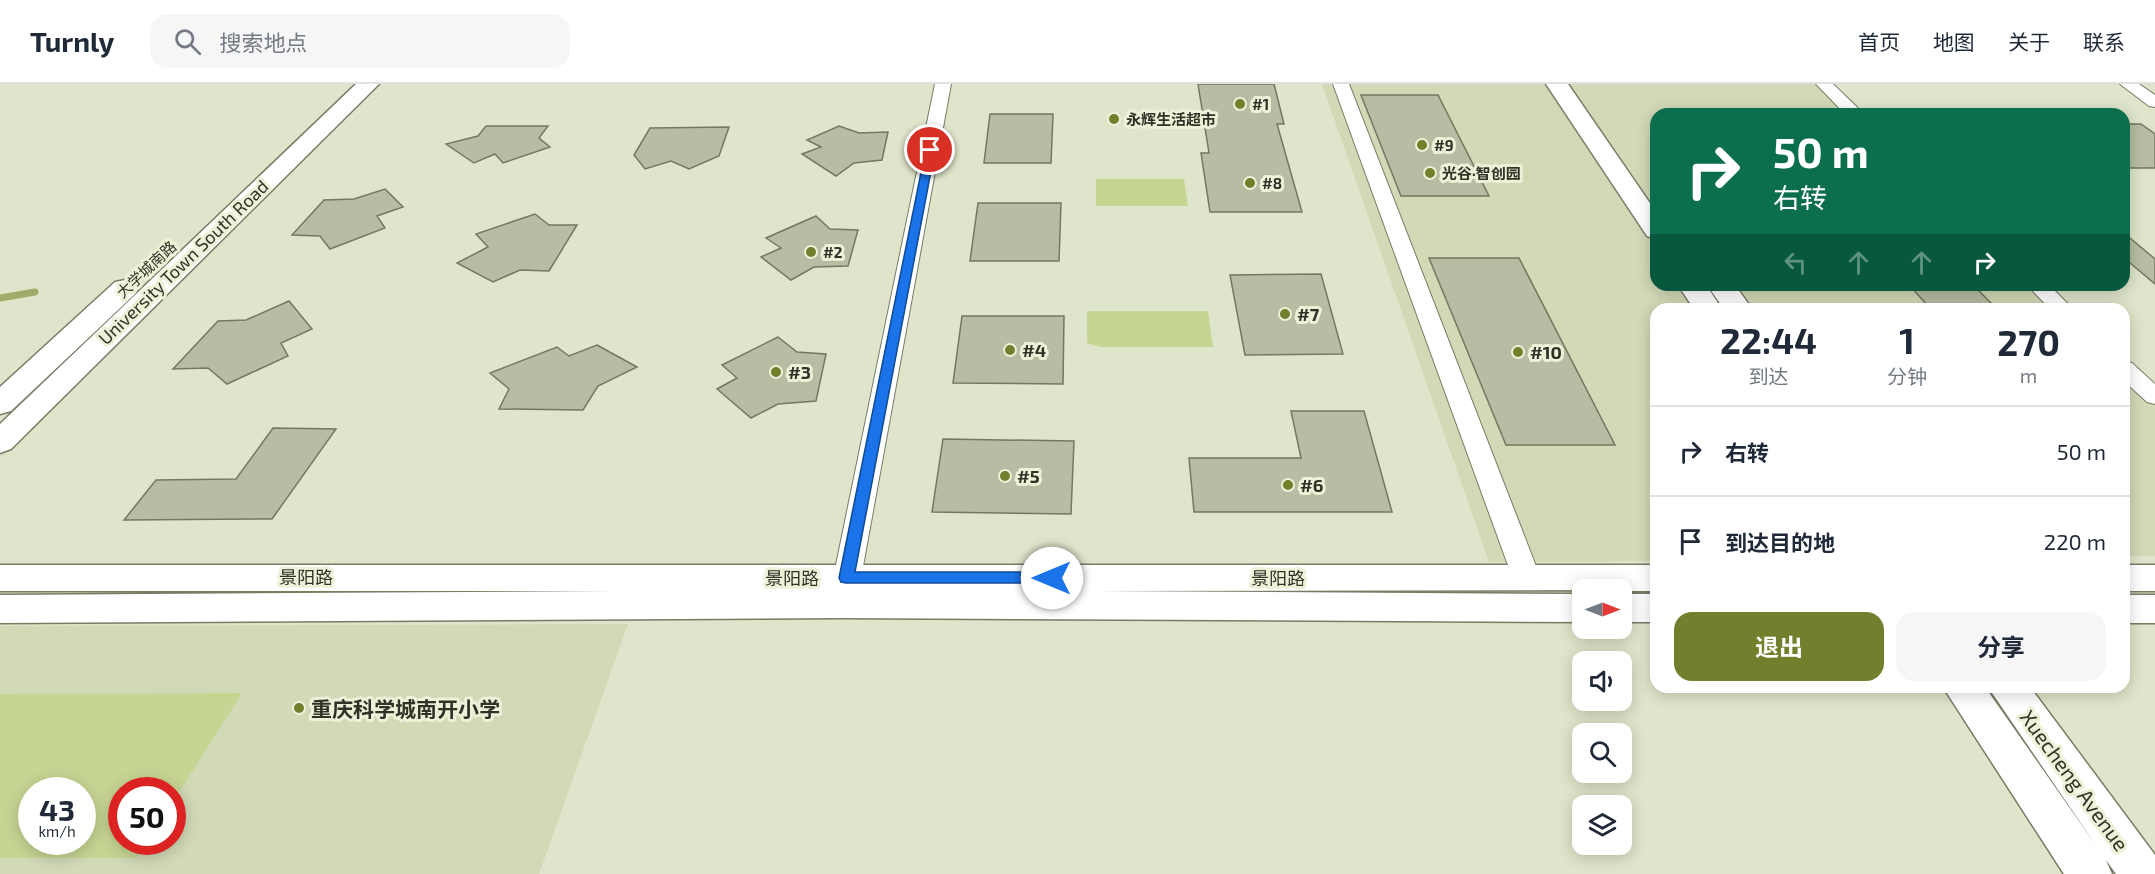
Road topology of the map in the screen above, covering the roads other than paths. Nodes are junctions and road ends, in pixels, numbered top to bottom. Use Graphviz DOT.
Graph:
graph roads {
  1 [pos="344,84"];
  2 [pos="368,84"];
  3 [pos="943,84"];
  4 [pos="1341,84"];
  5 [pos="1557,84"];
  6 [pos="1576,84"];
  7 [pos="1824,84"];
  8 [pos="2128,84"];
  9 [pos="2155,102"];
  10 [pos="1850,108"];
  11 [pos="1650,187"];
  12 [pos="1650,222"];
  13 [pos="2043,291"];
  14 [pos="2056,303"];
  15 [pos="2130,374"];
  16 [pos="2155,397"];
  17 [pos="0,404"];
  18 [pos="0,442"];
  19 [pos="0,578"];
  20 [pos="1650,578"];
  21 [pos="2130,578"];
  22 [pos="2155,578"];
  23 [pos="1527,579"];
  24 [pos="844,591"];
  25 [pos="1572,608"];
  26 [pos="1632,608"];
  27 [pos="1650,608"];
  28 [pos="0,609"];
  29 [pos="2130,609"];
  30 [pos="2155,609"];
  31 [pos="1967,693"];
  32 [pos="2012,693"];
  33 [pos="2090,874"];
  34 [pos="2142,874"];
  1 -- 17 [label="main road, 大学城南路"];
  2 -- 18 [label="main road, University Town South Road"];
  3 -- 24 [label="street"];
  4 -- 23 [label="street"];
  5 -- 12 [label="main road"];
  6 -- 11 [label="main road"];
  7 -- 10 [label="street"];
  8 -- 9 [label="street"];
  13 -- 14 [label="street"];
  15 -- 16 [label="street"];
  19 -- 24 [label="main road, 景阳路"];
  20 -- 23 [label="main road, 景阳路"];
  21 -- 22 [label="main road"];
  23 -- 24 [label="main road, 景阳路"];
  24 -- 25 [label="main road, 景阳路"];
  24 -- 28 [label="main road, 景阳路"];
  26 -- 27 [label="main road"];
  29 -- 30 [label="main road"];
  31 -- 33 [label="main road, Xuecheng Avenue"];
  32 -- 34 [label="main road, Xuecheng Avenue"];
}
